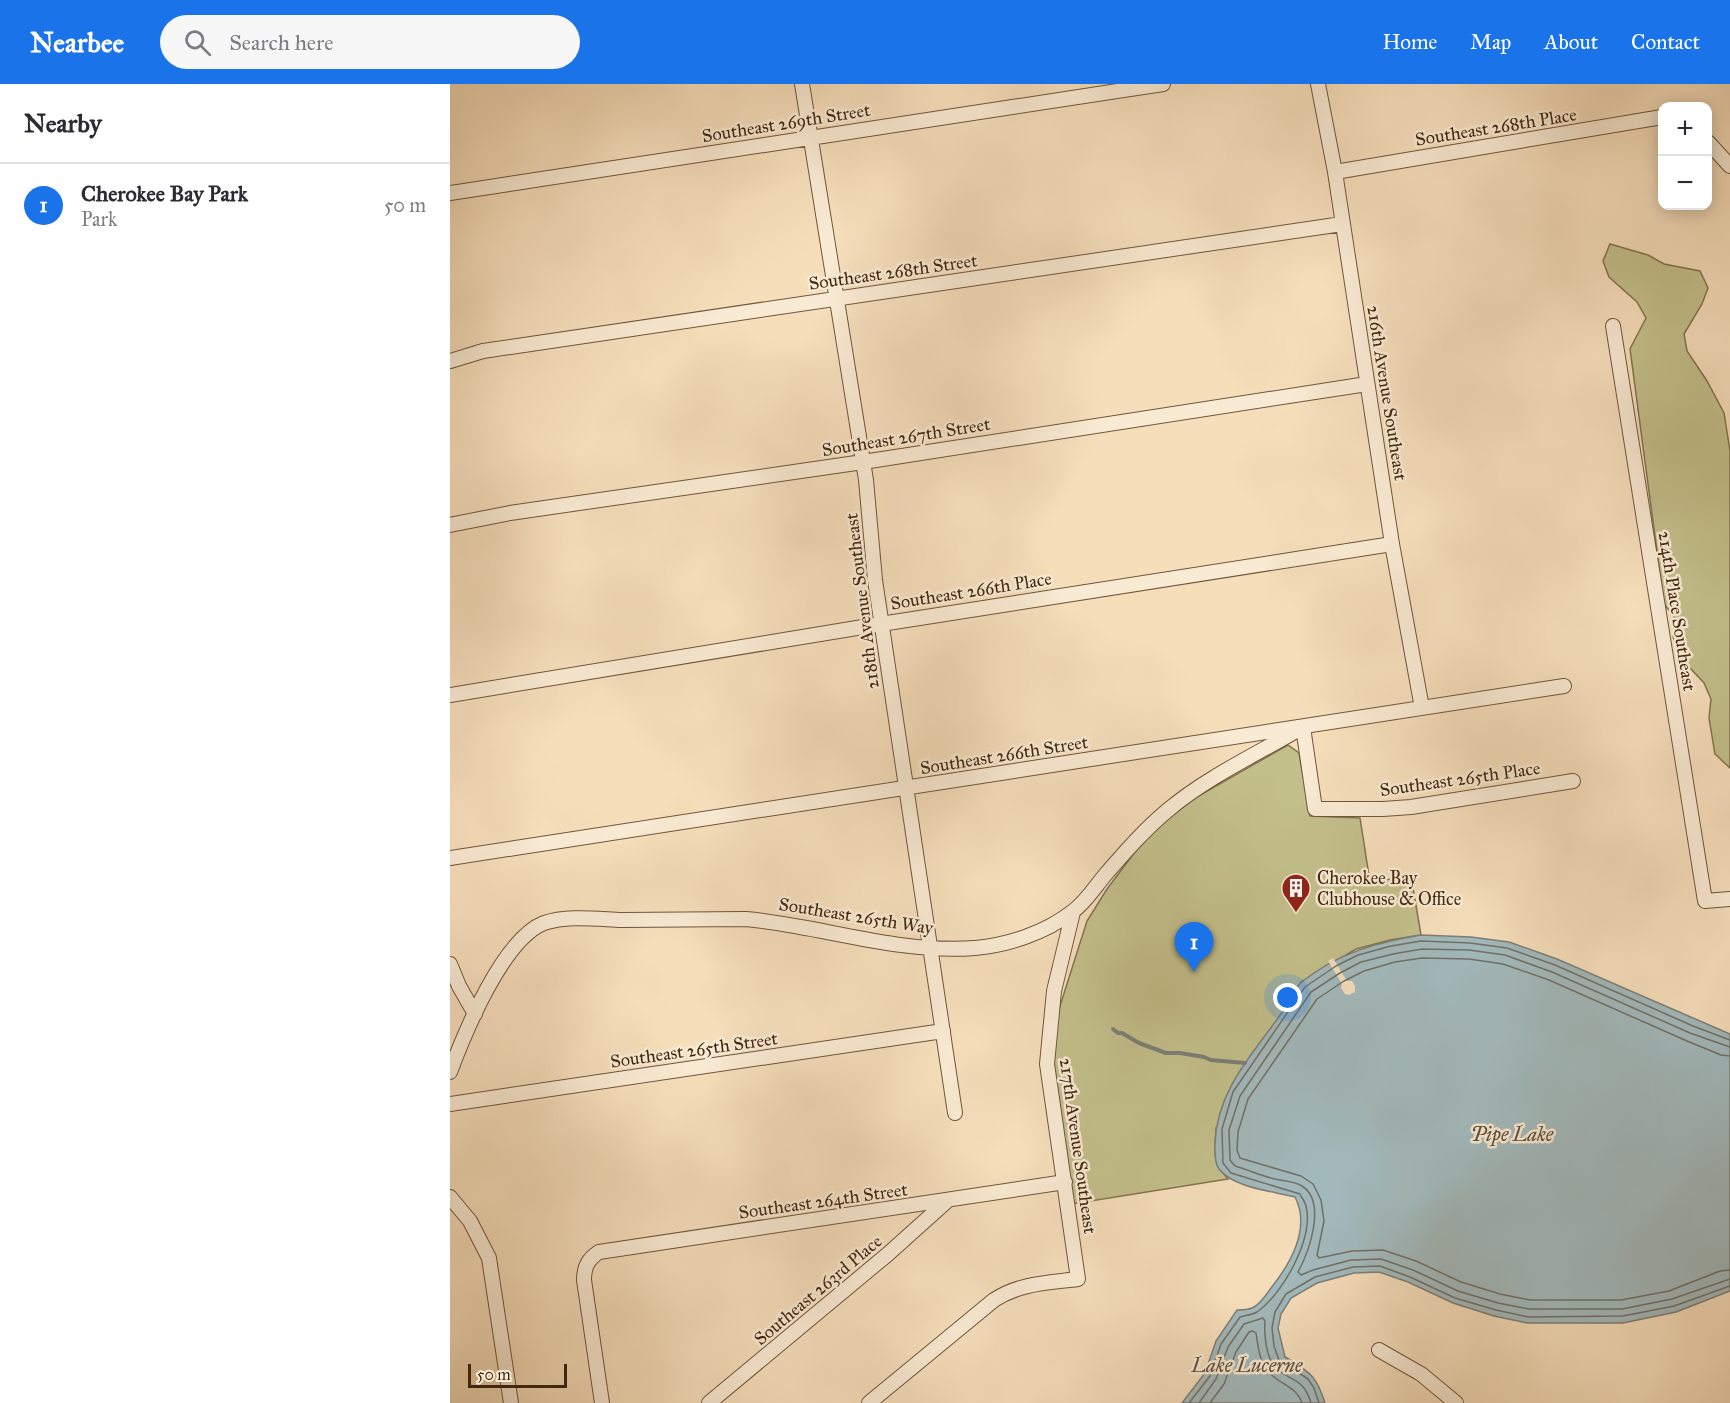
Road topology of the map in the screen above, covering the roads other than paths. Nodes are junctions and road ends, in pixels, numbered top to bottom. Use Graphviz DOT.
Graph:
graph roads {
  1 [pos="802,84"];
  2 [pos="1163,84"];
  3 [pos="1318,84"];
  4 [pos="1658,118"];
  5 [pos="811,138"];
  6 [pos="1712,147"];
  7 [pos="1730,166"];
  8 [pos="1335,171"];
  9 [pos="450,193"];
  10 [pos="1342,225"];
  11 [pos="837,298"];
  12 [pos="1613,326"];
  13 [pos="450,361"];
  14 [pos="1367,384"];
  15 [pos="863,462"];
  16 [pos="450,525"];
  17 [pos="1392,544"];
  18 [pos="881,624"];
  19 [pos="1564,686"];
  20 [pos="450,695"];
  21 [pos="1422,708"];
  22 [pos="1303,727"];
  23 [pos="1573,781"];
  24 [pos="905,788"];
  25 [pos="450,858"];
  26 [pos="1730,899"];
  27 [pos="1072,912"];
  28 [pos="930,947"];
  29 [pos="450,964"];
  30 [pos="450,988"];
  31 [pos="475,1014"];
  32 [pos="944,1031"];
  33 [pos="450,1072"];
  34 [pos="450,1104"];
  35 [pos="955,1113"];
  36 [pos="1065,1182"];
  37 [pos="450,1197"];
  38 [pos="947,1201"];
  39 [pos="1379,1350"];
  40 [pos="511,1403"];
  41 [pos="602,1403"];
  42 [pos="709,1403"];
  43 [pos="869,1403"];
  44 [pos="1456,1403"];
  1 -- 5 [label="street, 218th Avenue Southeast"];
  2 -- 5 [label="street, Southeast 269th Street"];
  3 -- 8 [label="street, 216th Avenue Southeast"];
  4 -- 8 [label="street, Southeast 268th Place"];
  5 -- 9 [label="street, Southeast 269th Street"];
  5 -- 11 [label="street, 218th Avenue Southeast"];
  6 -- 7 [label="street"];
  8 -- 10 [label="street, 216th Avenue Southeast"];
  10 -- 11 [label="street, Southeast 268th Street"];
  10 -- 14 [label="street, 216th Avenue Southeast"];
  11 -- 13 [label="street, Southeast 268th Street"];
  11 -- 15 [label="street, 218th Avenue Southeast"];
  12 -- 26 [label="street, 214th Place Southeast"];
  14 -- 15 [label="street, Southeast 267th Street"];
  14 -- 17 [label="street, 216th Avenue Southeast"];
  15 -- 16 [label="street, Southeast 267th Street"];
  15 -- 18 [label="street, 218th Avenue Southeast"];
  17 -- 18 [label="street, Southeast 266th Place"];
  17 -- 21 [label="street, 216th Avenue Southeast"];
  18 -- 20 [label="street, Southeast 266th Place"];
  18 -- 24 [label="street, 218th Avenue Southeast"];
  19 -- 21 [label="street, Southeast 266th Street"];
  21 -- 22 [label="street, Southeast 266th Street"];
  22 -- 23 [label="street, Southeast 265th Place"];
  22 -- 24 [label="street, Southeast 266th Street"];
  22 -- 27 [label="street, Southeast 265th Way"];
  24 -- 25 [label="street, Southeast 266th Street"];
  24 -- 28 [label="street, 218th Avenue Southeast"];
  27 -- 28 [label="street, Southeast 265th Way"];
  27 -- 36 [label="street, 217th Avenue Southeast"];
  28 -- 31 [label="street, Southeast 265th Way"];
  28 -- 32 [label="street, 218th Avenue Southeast"];
  29 -- 31 [label="street"];
  30 -- 31 [label="street"];
  31 -- 33 [label="street, Southeast 265th Way"];
  32 -- 34 [label="street, Southeast 265th Street"];
  32 -- 35 [label="street, 218th Avenue Southeast"];
  36 -- 38 [label="street, Southeast 264th Street"];
  36 -- 43 [label="street, 217th Avenue Southeast"];
  37 -- 40 [label="street"];
  38 -- 41 [label="street, Southeast 264th Street"];
  38 -- 42 [label="street, Southeast 263rd Place"];
  39 -- 44 [label="street"];
}
